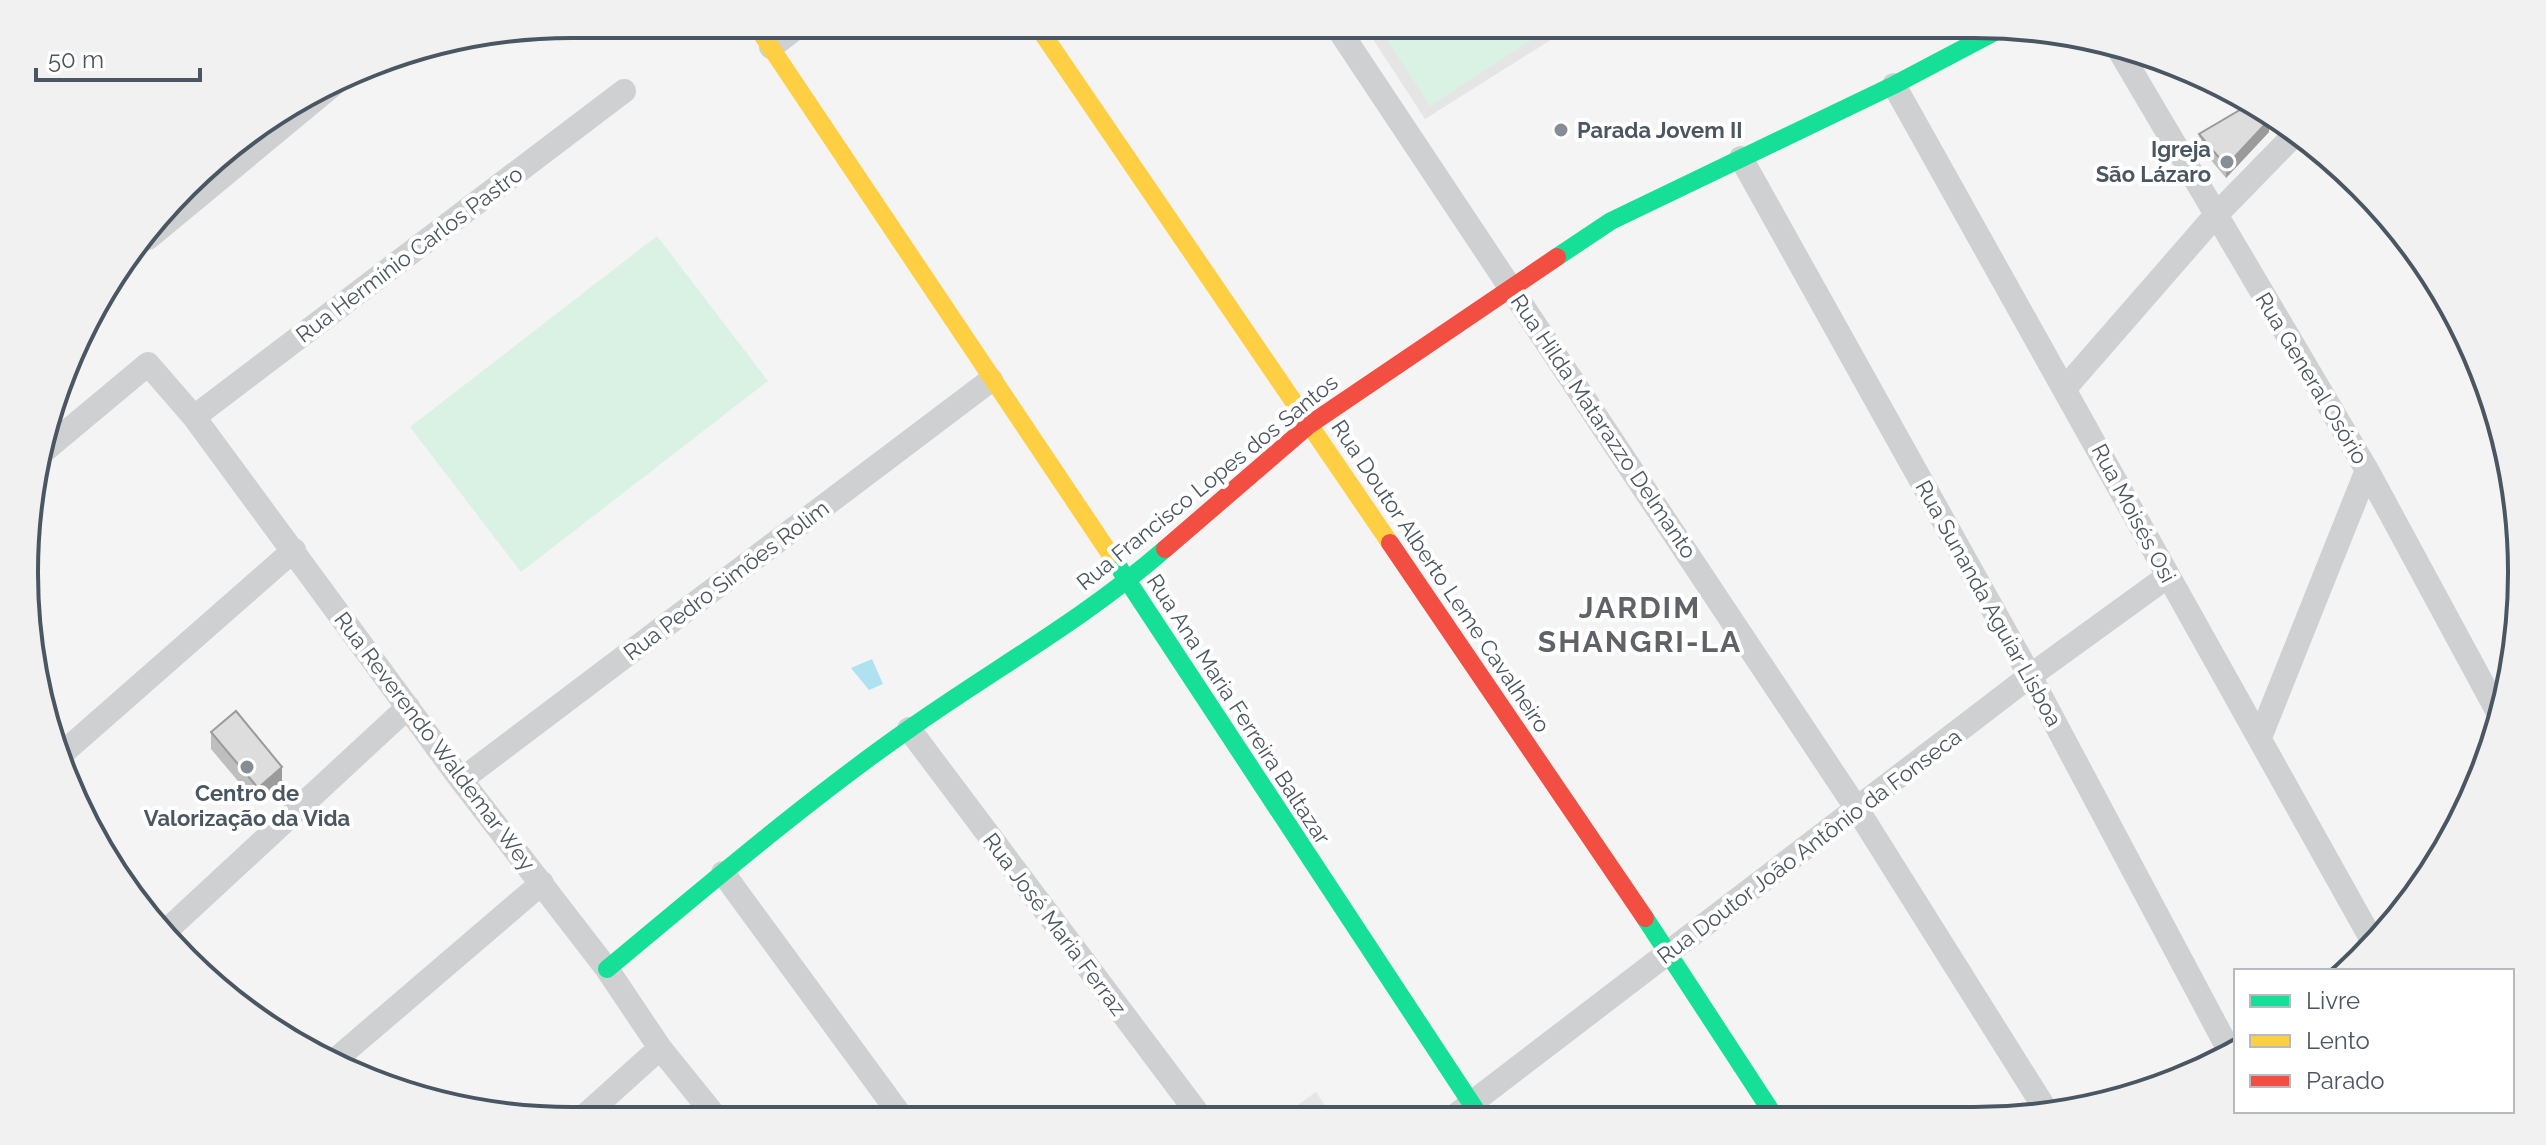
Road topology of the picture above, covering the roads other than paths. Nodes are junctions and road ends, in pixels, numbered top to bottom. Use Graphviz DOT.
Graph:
graph roads {
  1 [pos="765,38"];
  2 [pos="783,38"];
  3 [pos="1046,38"];
  4 [pos="1344,38"];
  5 [pos="1983,38"];
  6 [pos="771,47"];
  7 [pos="2125,60"];
  8 [pos="1894,85"];
  9 [pos="624,91"];
  10 [pos="295,116"];
  11 [pos="2288,141"];
  12 [pos="1741,158"];
  13 [pos="176,215"];
  14 [pos="2215,216"];
  15 [pos="1512,288"];
  16 [pos="991,380"];
  17 [pos="2066,387"];
  18 [pos="194,417"];
  19 [pos="1309,425"];
  20 [pos="54,442"];
  21 [pos="2367,470"];
  22 [pos="294,550"];
  23 [pos="2168,576"];
  24 [pos="1128,581"];
  25 [pos="2030,676"];
  26 [pos="2492,702"];
  27 [pos="408,707"];
  28 [pos="909,729"];
  29 [pos="2261,735"];
  30 [pos="68,749"];
  31 [pos="461,780"];
  32 [pos="1857,809"];
  33 [pos="723,873"];
  34 [pos="542,883"];
  35 [pos="172,926"];
  36 [pos="2368,932"];
  37 [pos="1669,953"];
  38 [pos="607,969"];
  39 [pos="2225,1044"];
  40 [pos="660,1048"];
  41 [pos="342,1054"];
  42 [pos="2041,1102"];
  43 [pos="595,1107"];
  44 [pos="708,1107"];
  45 [pos="894,1107"];
  46 [pos="1193,1107"];
  47 [pos="1464,1107"];
  48 [pos="1476,1107"];
  49 [pos="1769,1107"];
  1 -- 6 [label="street, Rua Ana Maria Ferreira Baltazar"];
  2 -- 6 [label="street"];
  3 -- 19 [label="street, Rua Doutor Alberto Leme Cavalheiro"];
  4 -- 15 [label="street, Rua Hilda Matarazzo Delmanto"];
  5 -- 8 [label="street, Rua Francisco Lopes dos Santos"];
  6 -- 16 [label="street, Rua Ana Maria Ferreira Baltazar"];
  7 -- 14 [label="street, Rua General Osório"];
  8 -- 12 [label="street, Rua Francisco Lopes dos Santos"];
  8 -- 17 [label="street, Rua Moisés Osi"];
  9 -- 18 [label="street, Rua Hermínio Carlos Pastro"];
  10 -- 13 [label="street"];
  11 -- 14 [label="street"];
  12 -- 15 [label="street, Rua Francisco Lopes dos Santos"];
  12 -- 25 [label="street, Rua Sunanda Aguiar Lisboa"];
  14 -- 17 [label="street"];
  14 -- 21 [label="street, Rua General Osório"];
  15 -- 19 [label="street, Rua Francisco Lopes dos Santos"];
  15 -- 32 [label="street, Rua Hilda Matarazzo Delmanto"];
  16 -- 24 [label="street, Rua Ana Maria Ferreira Baltazar"];
  16 -- 31 [label="street, Rua Pedro Simões Rolim"];
  17 -- 23 [label="street, Rua Moisés Osi"];
  18 -- 20 [label="street, Rua Reverendo Waldemar Wey"];
  18 -- 22 [label="street, Rua Reverendo Waldemar Wey"];
  19 -- 24 [label="street, Rua Francisco Lopes dos Santos"];
  19 -- 37 [label="street, Rua Doutor Alberto Leme Cavalheiro"];
  21 -- 26 [label="street, Rua General Osório"];
  21 -- 29 [label="street"];
  22 -- 27 [label="street, Rua Reverendo Waldemar Wey"];
  22 -- 30 [label="street"];
  23 -- 25 [label="street, Rua Doutor João Antônio da Fonseca"];
  23 -- 29 [label="street, Rua Moisés Osi"];
  24 -- 28 [label="street, Rua Francisco Lopes dos Santos"];
  24 -- 47 [label="street, Rua Ana Maria Ferreira Baltazar"];
  25 -- 32 [label="street, Rua Doutor João Antônio da Fonseca"];
  25 -- 39 [label="street, Rua Sunanda Aguiar Lisboa"];
  27 -- 31 [label="street, Rua Reverendo Waldemar Wey"];
  27 -- 35 [label="street"];
  28 -- 33 [label="street, Rua Francisco Lopes dos Santos"];
  28 -- 46 [label="street, Rua José Maria Ferraz"];
  29 -- 36 [label="street, Rua Moisés Osi"];
  31 -- 34 [label="street, Rua Reverendo Waldemar Wey"];
  32 -- 37 [label="street, Rua Doutor João Antônio da Fonseca"];
  32 -- 42 [label="street, Rua Hilda Matarazzo Delmanto"];
  33 -- 38 [label="street, Rua Francisco Lopes dos Santos"];
  33 -- 45 [label="street"];
  34 -- 38 [label="street, Rua Reverendo Waldemar Wey"];
  34 -- 41 [label="street"];
  37 -- 48 [label="street, Rua Doutor João Antônio da Fonseca"];
  37 -- 49 [label="street, Rua Doutor Alberto Leme Cavalheiro"];
  38 -- 40 [label="street, Rua Reverendo Waldemar Wey"];
  40 -- 43 [label="street"];
  40 -- 44 [label="street, Rua Reverendo Waldemar Wey"];
}
